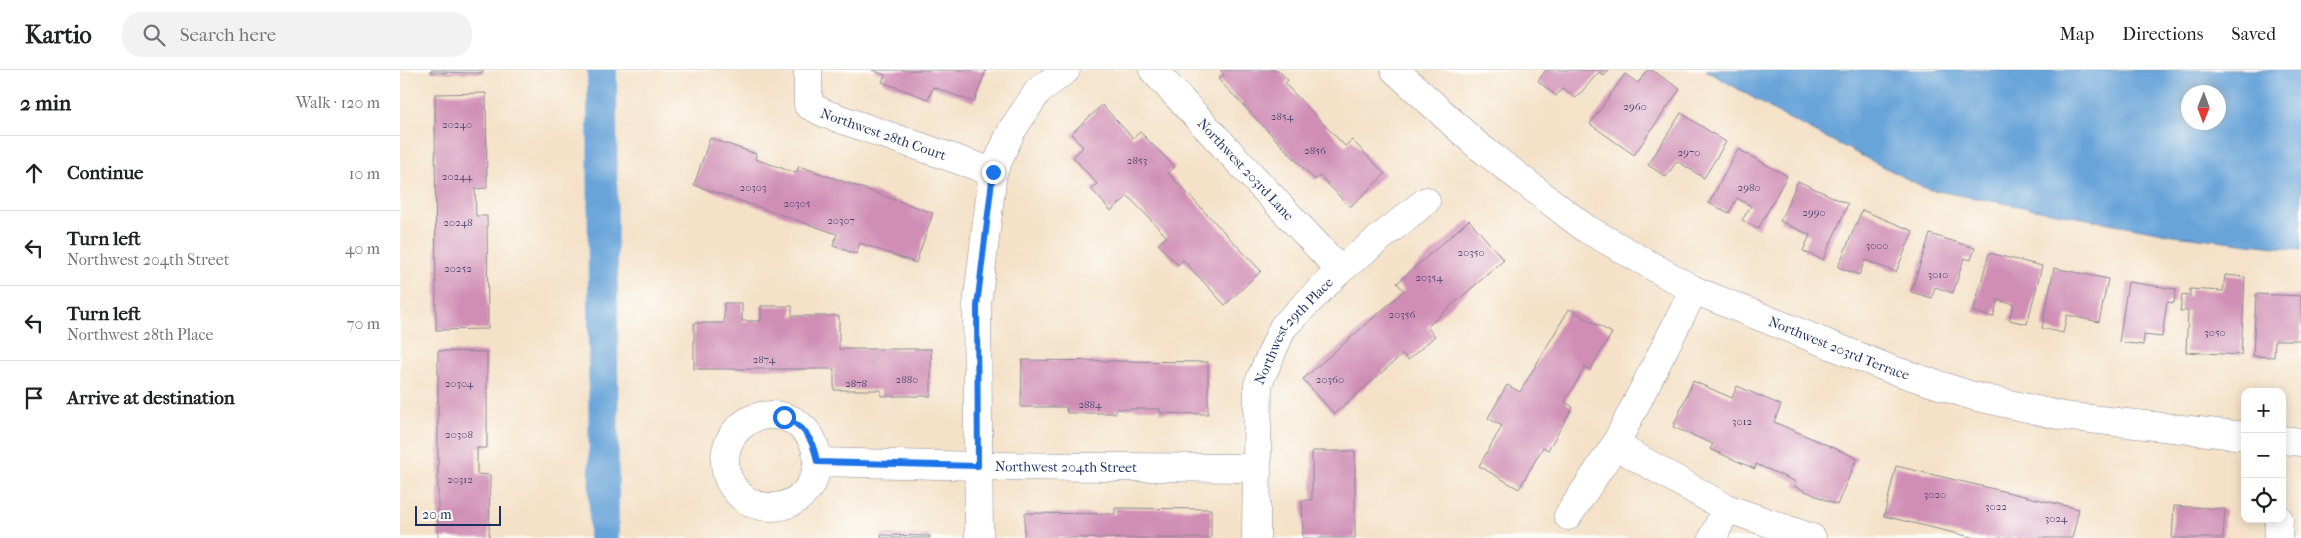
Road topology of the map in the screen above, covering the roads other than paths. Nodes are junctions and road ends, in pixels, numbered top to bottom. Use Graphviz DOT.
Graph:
graph roads {
  1 [pos="808,70"];
  2 [pos="1066,70"];
  3 [pos="1153,70"];
  4 [pos="1395,70"];
  5 [pos="993,172"];
  6 [pos="1426,201"];
  7 [pos="1340,270"];
  8 [pos="1694,290"];
  9 [pos="2241,436"];
  10 [pos="2286,440"];
  11 [pos="2301,442"];
  12 [pos="1615,445"];
  13 [pos="817,462"];
  14 [pos="978,466"];
  15 [pos="1256,468"];
  16 [pos="1726,508"];
  17 [pos="1568,516"];
  18 [pos="2279,523"];
  19 [pos="979,538"];
  20 [pos="1256,538"];
  21 [pos="1713,538"];
  22 [pos="1812,538"];
  23 [pos="2278,538"];
  1 -- 5 [label="street, Northwest 28th Court"];
  2 -- 5 [label="street"];
  3 -- 7 [label="street, Northwest 203rd Lane"];
  4 -- 8 [label="street, Northwest 203rd Terrace"];
  5 -- 14 [label="street"];
  6 -- 7 [label="street, Northwest 29th Place"];
  7 -- 15 [label="street, Northwest 29th Place"];
  8 -- 9 [label="street, Northwest 203rd Terrace"];
  8 -- 12 [label="street"];
  10 -- 11 [label="street"];
  12 -- 16 [label="street"];
  12 -- 17 [label="street"];
  13 -- 14 [label="street, Northwest 204th Street"];
  14 -- 15 [label="street, Northwest 204th Street"];
  14 -- 19 [label="street"];
  15 -- 20 [label="street, Northwest 29th Place"];
  16 -- 21 [label="street"];
  16 -- 22 [label="street"];
  18 -- 23 [label="street"];
}
